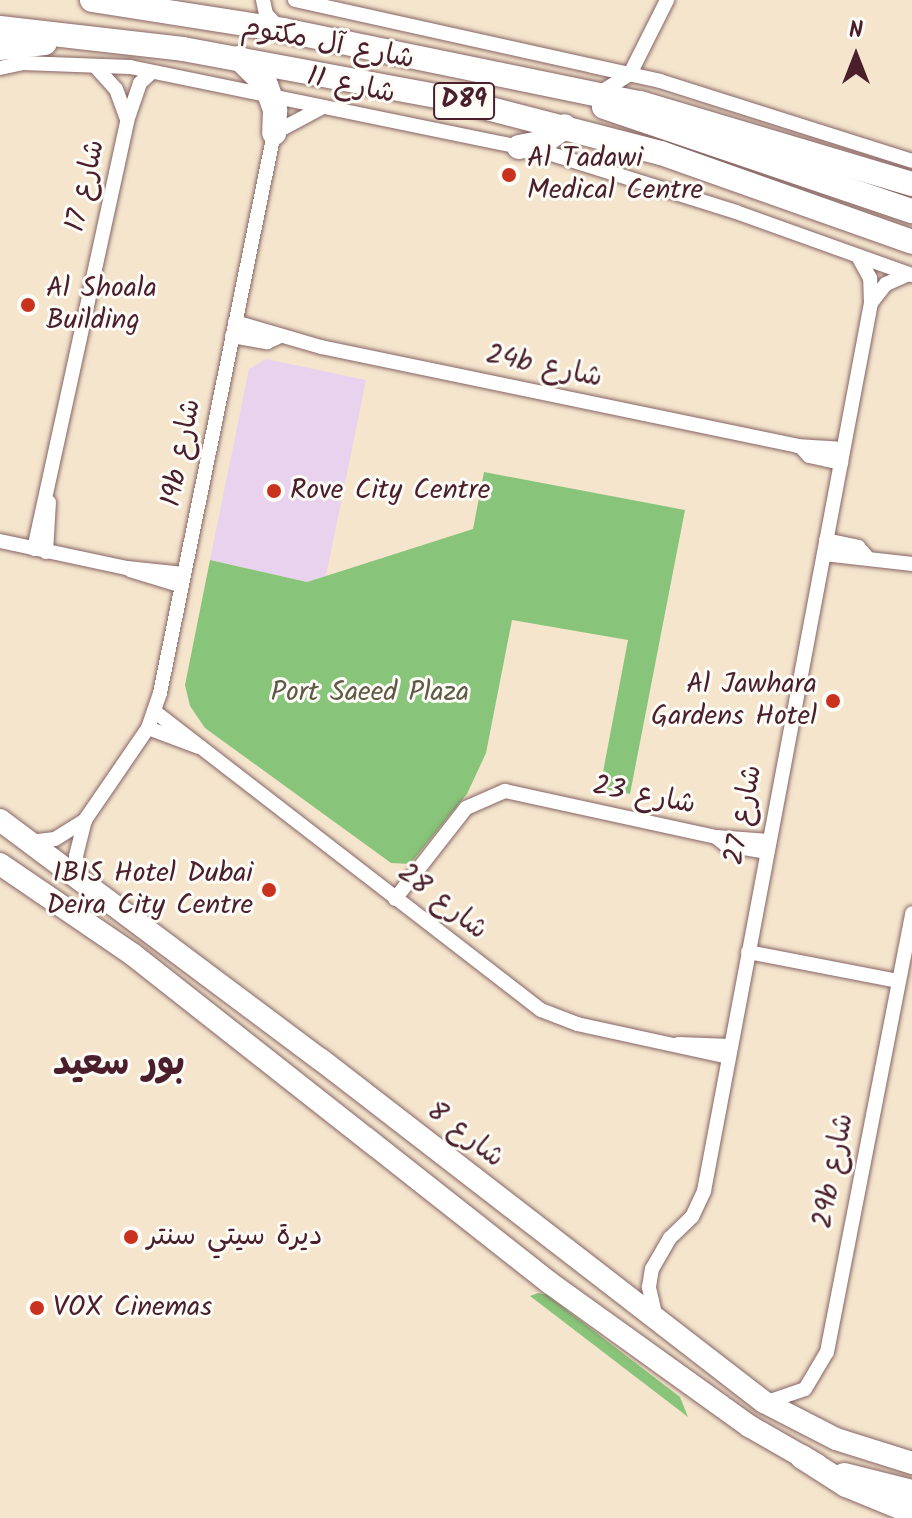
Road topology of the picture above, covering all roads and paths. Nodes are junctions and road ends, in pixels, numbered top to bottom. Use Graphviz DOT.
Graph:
graph roads {
  1 [pos="92,0"];
  2 [pos="263,0"];
  3 [pos="295,0"];
  4 [pos="667,0"];
  5 [pos="149,6"];
  6 [pos="0,28"];
  7 [pos="283,30"];
  8 [pos="72,36"];
  9 [pos="0,48"];
  10 [pos="239,58"];
  11 [pos="95,66"];
  12 [pos="0,68"];
  13 [pos="152,72"];
  14 [pos="630,74"];
  15 [pos="586,96"];
  16 [pos="271,97"];
  17 [pos="324,107"];
  18 [pos="657,107"];
  19 [pos="127,121"];
  20 [pos="565,126"];
  21 [pos="274,133"];
  22 [pos="519,147"];
  23 [pos="912,161"];
  24 [pos="912,184"];
  25 [pos="912,211"];
  26 [pos="912,242"];
  27 [pos="858,256"];
  28 [pos="910,275"];
  29 [pos="871,303"];
  30 [pos="234,329"];
  31 [pos="842,456"];
  32 [pos="0,541"];
  33 [pos="825,547"];
  34 [pos="40,550"];
  35 [pos="912,564"];
  36 [pos="183,580"];
  37 [pos="154,711"];
  38 [pos="148,728"];
  39 [pos="199,747"];
  40 [pos="0,820"];
  41 [pos="85,820"];
  42 [pos="29,842"];
  43 [pos="768,847"];
  44 [pos="0,864"];
  45 [pos="80,879"];
  46 [pos="399,902"];
  47 [pos="912,913"];
  48 [pos="748,952"];
  49 [pos="132,954"];
  50 [pos="898,981"];
  51 [pos="269,1022"];
  52 [pos="730,1052"];
  53 [pos="497,1242"];
  54 [pos="657,1322"];
  55 [pos="675,1336"];
  56 [pos="764,1402"];
  57 [pos="912,1450"];
  58 [pos="874,1453"];
  59 [pos="811,1462"];
  60 [pos="912,1463"];
  61 [pos="912,1491"];
  62 [pos="912,1503"];
  63 [pos="912,1512"];
  1 -- 5 [label="main road, شارع آل مكتوم / D89"];
  2 -- 7 [label="street"];
  3 -- 14 [label="street"];
  4 -- 14 [label="street"];
  5 -- 7 [label="main road, شارع آل مكتوم / D89"];
  6 -- 8 [label="main road, شارع آل مكتوم / D89"];
  7 -- 15 [label="main road, شارع آل مكتوم / D89"];
  8 -- 9 [label="main road"];
  8 -- 10 [label="main road, شارع آل مكتوم / D89"];
  10 -- 16 [label="main road"];
  10 -- 20 [label="main road, شارع آل مكتوم / D89"];
  11 -- 12 [label="street, شارع 11"];
  11 -- 13 [label="street, شارع 11"];
  11 -- 19 [label="street, شارع 17"];
  13 -- 16 [label="street, شارع 11"];
  13 -- 19 [label="street, شارع 17"];
  14 -- 15 [label="street"];
  14 -- 18 [label="street"];
  14 -- 23 [label="street"];
  15 -- 18 [label="main road, شارع آل مكتوم / D89"];
  15 -- 25 [label="main road"];
  16 -- 17 [label="street, شارع 11"];
  16 -- 21 [label="main road"];
  17 -- 21 [label="street"];
  17 -- 22 [label="street, شارع 11"];
  18 -- 24 [label="main road, شارع آل مكتوم / D89"];
  19 -- 34 [label="street, شارع 17"];
  20 -- 22 [label="main road"];
  20 -- 26 [label="main road, شارع آل مكتوم / D89"];
  21 -- 30 [label="street, 19b شارع"];
  22 -- 27 [label="street, شارع 11"];
  27 -- 28 [label="street, شارع 11"];
  27 -- 29 [label="street, شارع 27"];
  28 -- 29 [label="street"];
  29 -- 31 [label="street, شارع 27"];
  30 -- 31 [label="street, 24b شارع"];
  30 -- 36 [label="street, 19b شارع"];
  31 -- 33 [label="street, شارع 27"];
  32 -- 34 [label="street"];
  33 -- 35 [label="street"];
  33 -- 43 [label="street, شارع 27"];
  34 -- 36 [label="street"];
  36 -- 37 [label="street, 19b شارع"];
  37 -- 38 [label="street, 19b شارع"];
  37 -- 39 [label="street, شارع 28"];
  38 -- 39 [label="street, شارع 28"];
  38 -- 41 [label="street, 19b شارع"];
  39 -- 46 [label="street, شارع 28"];
  40 -- 42 [label="street, شارع 8"];
  41 -- 42 [label="street, 19b شارع"];
  41 -- 45 [label="street, 19b شارع"];
  42 -- 45 [label="street, شارع 8"];
  43 -- 46 [label="street, شارع 23"];
  43 -- 48 [label="street, شارع 27"];
  44 -- 49 [label="street"];
  45 -- 51 [label="street, شارع 8"];
  46 -- 52 [label="street, شارع 28"];
  47 -- 50 [label="street, 29b شارع"];
  48 -- 50 [label="street"];
  48 -- 52 [label="street, شارع 27"];
  49 -- 51 [label="street"];
  49 -- 53 [label="street"];
  50 -- 56 [label="street, 29b شارع"];
  51 -- 54 [label="street, شارع 8"];
  52 -- 54 [label="street, شارع 27"];
  53 -- 55 [label="street"];
  53 -- 59 [label="street"];
  54 -- 55 [label="street, شارع 8"];
  55 -- 56 [label="street, شارع 8"];
  56 -- 58 [label="street, شارع 8"];
  57 -- 58 [label="street"];
  58 -- 60 [label="street, شارع 8"];
  59 -- 61 [label="street"];
  59 -- 62 [label="street"];
  59 -- 63 [label="main road"];
}
